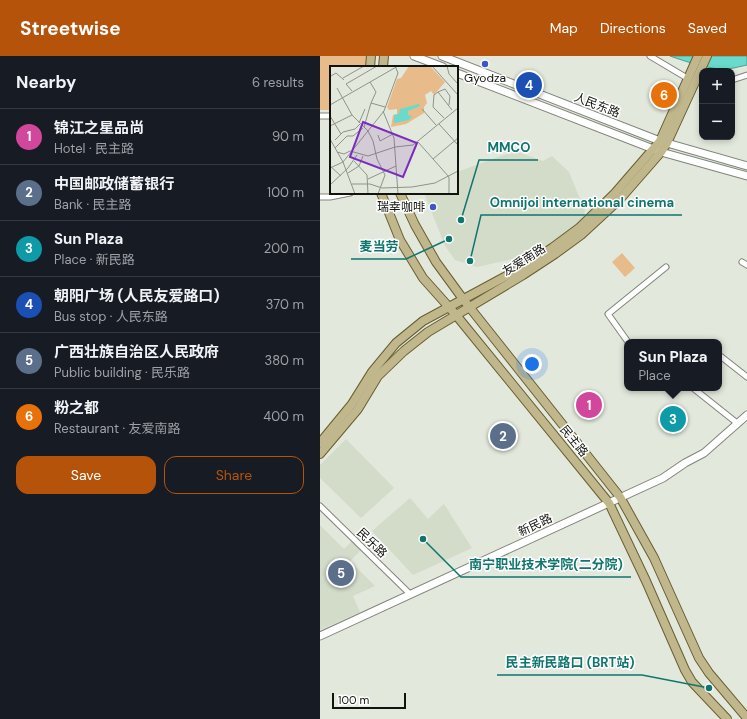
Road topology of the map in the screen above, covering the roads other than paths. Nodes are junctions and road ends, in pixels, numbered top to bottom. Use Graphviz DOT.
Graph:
graph roads {
  1 [pos="371,56"];
  2 [pos="384,56"];
  3 [pos="414,56"];
  4 [pos="442,56"];
  5 [pos="650,56"];
  6 [pos="698,56"];
  7 [pos="707,56"];
  8 [pos="370,66"];
  9 [pos="383,66"];
  10 [pos="440,66"];
  11 [pos="458,72"];
  12 [pos="747,75"];
  13 [pos="694,78"];
  14 [pos="735,79"];
  15 [pos="663,142"];
  16 [pos="658,150"];
  17 [pos="747,166"];
  18 [pos="747,176"];
  19 [pos="345,194"];
  20 [pos="381,194"];
  21 [pos="400,194"];
  22 [pos="320,197"];
  23 [pos="666,267"];
  24 [pos="463,299"];
  25 [pos="448,306"];
  26 [pos="470,307"];
  27 [pos="456,315"];
  28 [pos="626,339"];
  29 [pos="722,357"];
  30 [pos="747,377"];
  31 [pos="697,391"];
  32 [pos="747,415"];
  33 [pos="737,423"];
  34 [pos="320,443"];
  35 [pos="320,454"];
  36 [pos="620,497"];
  37 [pos="609,503"];
  38 [pos="320,506"];
  39 [pos="410,594"];
  40 [pos="320,636"];
  41 [pos="747,718"];
  42 [pos="726,719"];
  1 -- 8 [label="main road"];
  2 -- 9 [label="main road"];
  3 -- 10 [label="main road"];
  4 -- 15 [label="main road, 人民东路"];
  5 -- 13 [label="street"];
  6 -- 13 [label="main road, 友爱南路"];
  7 -- 13 [label="main road, 友爱南路"];
  11 -- 16 [label="main road, 人民东路"];
  12 -- 14 [label="street"];
  13 -- 15 [label="main road, 友爱南路"];
  15 -- 16 [label="main road, 友爱南路"];
  15 -- 17 [label="main road, 人民东路"];
  16 -- 18 [label="main road, 人民东路"];
  16 -- 24 [label="main road, 友爱南路"];
  16 -- 26 [label="main road, 友爱南路"];
  19 -- 22 [label="street"];
  20 -- 25 [label="main road, 民主路"];
  21 -- 24 [label="main road, 民主路"];
  23 -- 28 [label="street"];
  24 -- 25 [label="main road, 友爱南路"];
  24 -- 26 [label="main road, 民主路"];
  25 -- 27 [label="main road, 民主路"];
  25 -- 34 [label="main road, 友爱南路"];
  26 -- 27 [label="main road, 友爱南路"];
  26 -- 36 [label="main road, 民主路"];
  27 -- 35 [label="main road, 友爱南路"];
  27 -- 37 [label="main road, 民主路"];
  29 -- 30 [label="street"];
  31 -- 33 [label="street"];
  32 -- 33 [label="main road, 新民路"];
  33 -- 36 [label="main road, 新民路"];
  36 -- 37 [label="main road, 新民路"];
  36 -- 41 [label="main road, 民主路"];
  37 -- 39 [label="main road, 新民路"];
  37 -- 42 [label="main road, 民主路"];
  38 -- 39 [label="street, 民乐路"];
  39 -- 40 [label="main road, 新民路"];
}
